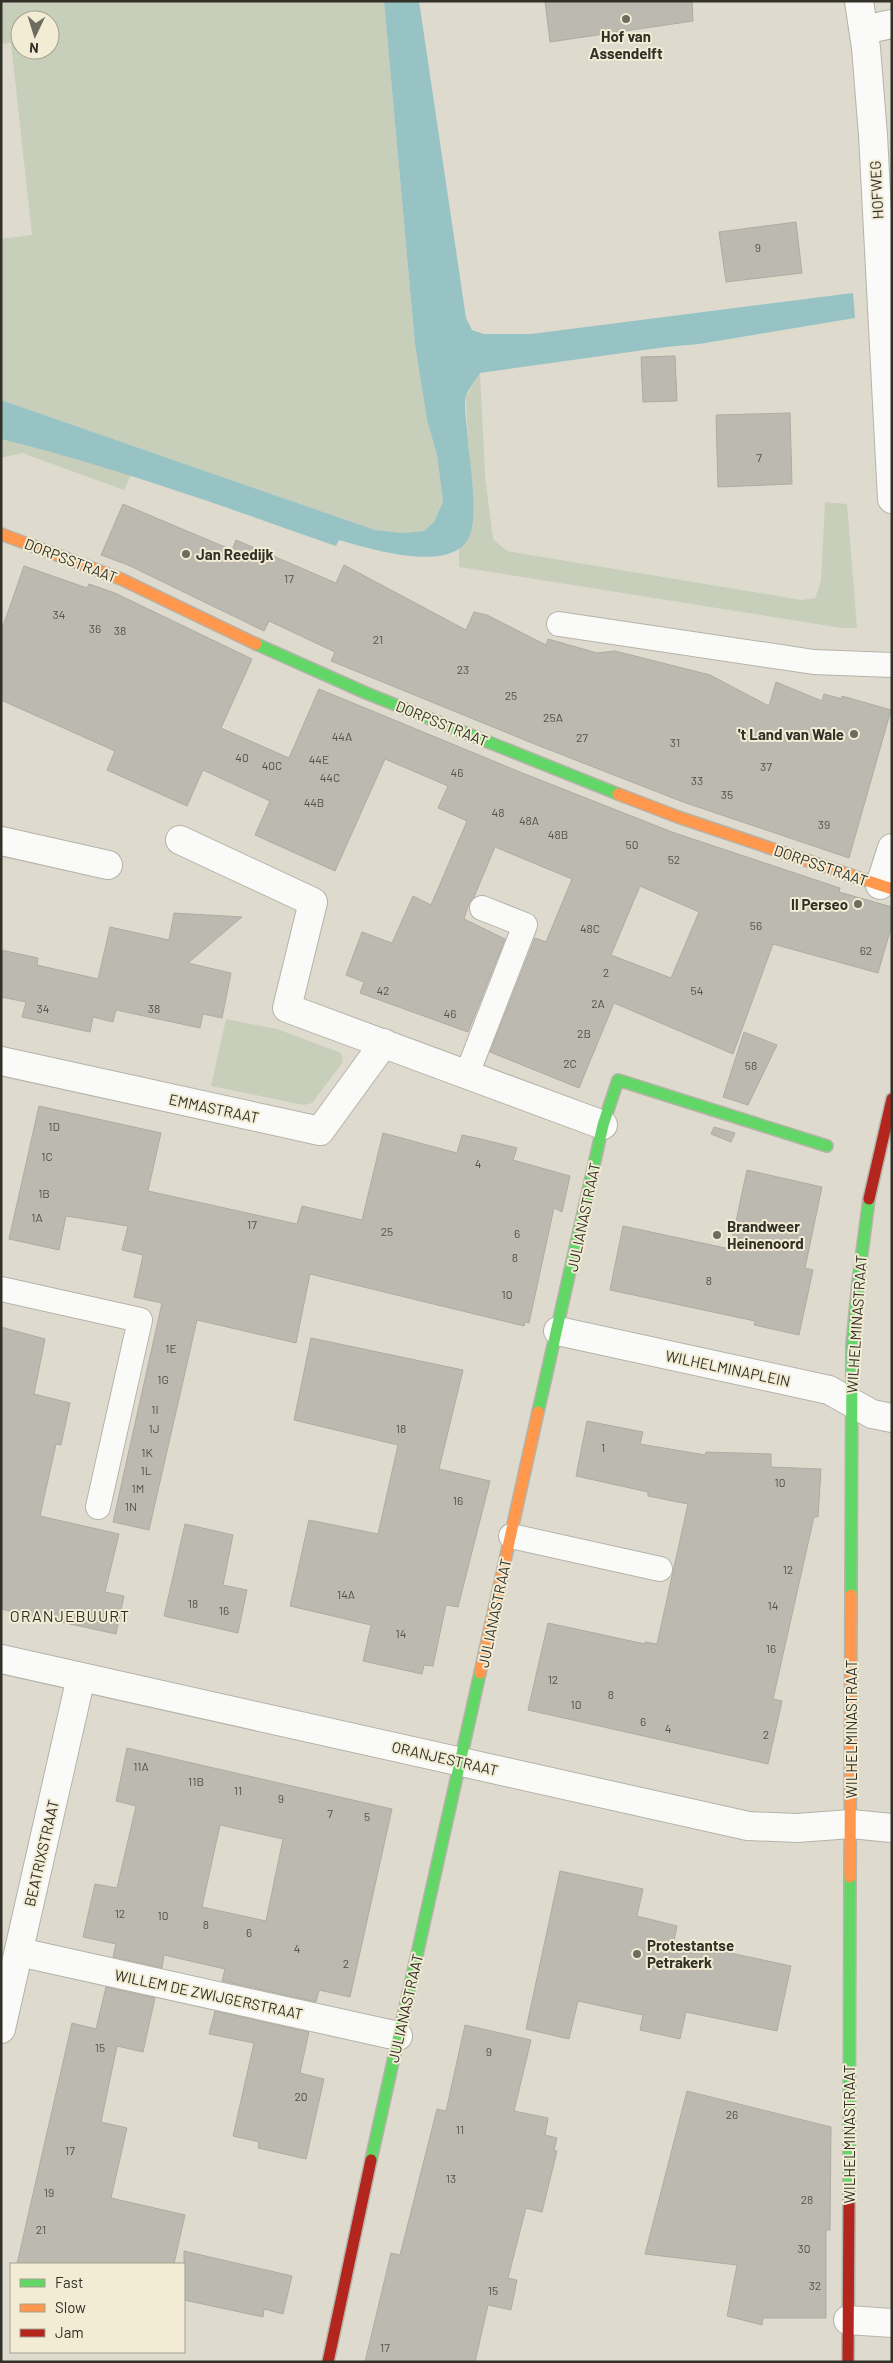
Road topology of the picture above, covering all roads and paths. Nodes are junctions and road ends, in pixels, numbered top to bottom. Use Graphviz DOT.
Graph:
graph roads {
  1 [pos="859,1"];
  2 [pos="892,24"];
  3 [pos="864,30"];
  4 [pos="886,251"];
  5 [pos="892,499"];
  6 [pos="1,534"];
  7 [pos="559,624"];
  8 [pos="892,665"];
  9 [pos="180,840"];
  10 [pos="1,841"];
  11 [pos="892,848"];
  12 [pos="108,865"];
  13 [pos="886,887"];
  14 [pos="482,908"];
  15 [pos="384,1043"];
  16 [pos="1,1061"];
  17 [pos="467,1074"];
  18 [pos="892,1099"];
  19 [pos="603,1125"];
  20 [pos="827,1146"];
  21 [pos="1,1289"];
  22 [pos="558,1331"];
  23 [pos="851,1402"];
  24 [pos="892,1418"];
  25 [pos="98,1507"];
  26 [pos="511,1536"];
  27 [pos="660,1570"];
  28 [pos="1,1659"];
  29 [pos="81,1677"];
  30 [pos="461,1762"];
  31 [pos="851,1824"];
  32 [pos="892,1828"];
  33 [pos="19,1952"];
  34 [pos="1,2029"];
  35 [pos="398,2036"];
  36 [pos="848,2320"];
  37 [pos="892,2324"];
  38 [pos="328,2362"];
  39 [pos="848,2362"];
  1 -- 3 [label="street, HOFWEG"];
  2 -- 3 [label="street"];
  3 -- 4 [label="street, HOFWEG"];
  4 -- 5 [label="street, HOFWEG"];
  6 -- 13 [label="street, DORPSSTRAAT"];
  7 -- 8 [label="lane"];
  9 -- 15 [label="street"];
  10 -- 12 [label="street"];
  11 -- 13 [label="street"];
  14 -- 17 [label="lane"];
  15 -- 16 [label="street, EMMASTRAAT"];
  15 -- 17 [label="street"];
  17 -- 19 [label="street"];
  18 -- 23 [label="street, WILHELMINASTRAAT"];
  19 -- 20 [label="street, JULIANASTRAAT"];
  19 -- 22 [label="street, JULIANASTRAAT"];
  21 -- 25 [label="lane"];
  22 -- 23 [label="street, WILHELMINAPLEIN"];
  22 -- 26 [label="street, JULIANASTRAAT"];
  23 -- 24 [label="street, WILHELMINAPLEIN"];
  23 -- 31 [label="street, WILHELMINASTRAAT"];
  26 -- 27 [label="lane"];
  26 -- 30 [label="street, JULIANASTRAAT"];
  28 -- 29 [label="street, ORANJESTRAAT"];
  29 -- 30 [label="street, ORANJESTRAAT"];
  29 -- 33 [label="street, BEATRIXSTRAAT"];
  30 -- 31 [label="street, ORANJESTRAAT"];
  30 -- 35 [label="street, JULIANASTRAAT"];
  31 -- 32 [label="street, ORANJESTRAAT"];
  31 -- 36 [label="street, WILHELMINASTRAAT"];
  33 -- 34 [label="street, BEATRIXSTRAAT"];
  33 -- 35 [label="street, WILLEM DE ZWIJGERSTRAAT"];
  35 -- 38 [label="street, JULIANASTRAAT"];
  36 -- 37 [label="street"];
  36 -- 39 [label="street, WILHELMINASTRAAT"];
}
